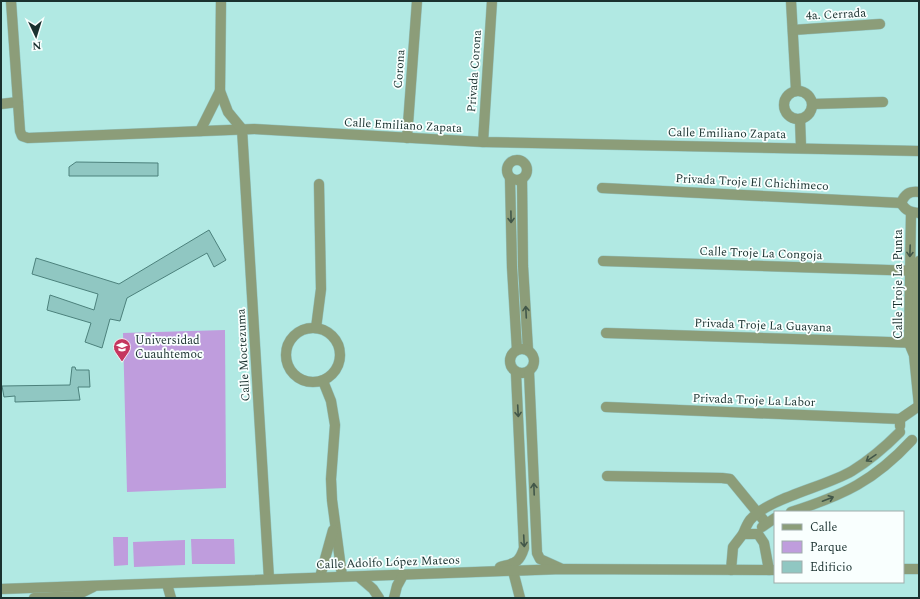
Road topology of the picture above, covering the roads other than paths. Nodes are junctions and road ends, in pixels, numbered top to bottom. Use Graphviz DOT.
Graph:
graph roads {
  1 [pos="11,1"];
  2 [pos="221,1"];
  3 [pos="417,1"];
  4 [pos="492,1"];
  5 [pos="791,1"];
  6 [pos="880,24"];
  7 [pos="793,30"];
  8 [pos="796,90"];
  9 [pos="220,92"];
  10 [pos="18,102"];
  11 [pos="883,102"];
  12 [pos="1,104"];
  13 [pos="813,104"];
  14 [pos="800,119"];
  15 [pos="242,129"];
  16 [pos="200,130"];
  17 [pos="407,138"];
  18 [pos="483,142"];
  19 [pos="801,147"];
  20 [pos="919,151"];
  21 [pos="510,178"];
  22 [pos="522,179"];
  23 [pos="319,184"];
  24 [pos="602,188"];
  25 [pos="919,192"];
  26 [pos="901,203"];
  27 [pos="915,213"];
  28 [pos="603,261"];
  29 [pos="523,266"];
  30 [pos="512,267"];
  31 [pos="916,269"];
  32 [pos="316,328"];
  33 [pos="606,333"];
  34 [pos="915,343"];
  35 [pos="517,350"];
  36 [pos="528,350"];
  37 [pos="516,372"];
  38 [pos="529,372"];
  39 [pos="323,381"];
  40 [pos="919,406"];
  41 [pos="606,407"];
  42 [pos="900,419"];
  43 [pos="900,432"];
  44 [pos="916,439"];
  45 [pos="520,454"];
  46 [pos="532,454"];
  47 [pos="607,476"];
  48 [pos="794,511"];
  49 [pos="756,514"];
  50 [pos="774,519"];
  51 [pos="766,524"];
  52 [pos="334,526"];
  53 [pos="743,534"];
  54 [pos="758,534"];
  55 [pos="562,569"];
  56 [pos="904,569"];
  57 [pos="919,569"];
  58 [pos="731,570"];
  59 [pos="772,570"];
  60 [pos="513,571"];
  61 [pos="491,572"];
  62 [pos="403,575"];
  63 [pos="342,576"];
  64 [pos="320,577"];
  65 [pos="359,577"];
  66 [pos="269,579"];
  67 [pos="167,584"];
  68 [pos="94,586"];
  69 [pos="1,589"];
  70 [pos="34,598"];
  71 [pos="171,598"];
  72 [pos="379,598"];
  73 [pos="394,598"];
  74 [pos="520,598"];
  1 -- 10 [label="street, Calle Emiliano Zapata"];
  2 -- 9 [label="street"];
  3 -- 17 [label="street, Corona"];
  4 -- 18 [label="street, Privada Corona"];
  5 -- 7 [label="street"];
  6 -- 7 [label="street, 4a. Cerrada"];
  7 -- 8 [label="street"];
  8 -- 13 [label="street"];
  8 -- 14 [label="street"];
  9 -- 15 [label="street"];
  9 -- 16 [label="street"];
  10 -- 12 [label="street"];
  10 -- 16 [label="street, Calle Emiliano Zapata"];
  11 -- 13 [label="street"];
  13 -- 14 [label="street"];
  14 -- 19 [label="street"];
  15 -- 16 [label="street, Calle Emiliano Zapata"];
  15 -- 17 [label="street, Calle Emiliano Zapata"];
  15 -- 66 [label="street, Calle Moctezuma"];
  17 -- 18 [label="street, Calle Emiliano Zapata"];
  18 -- 19 [label="street, Calle Emiliano Zapata"];
  19 -- 20 [label="street, Calle Emiliano Zapata"];
  21 -- 22 [label="street"];
  21 -- 22 [label="street"];
  21 -- 30 [label="street, one-way"];
  22 -- 29 [label="street"];
  23 -- 32 [label="street"];
  24 -- 26 [label="street, Privada Troje El Chichimeco"];
  25 -- 26 [label="street"];
  26 -- 27 [label="street"];
  27 -- 31 [label="street, Calle Troje La Punta, one-way"];
  28 -- 31 [label="street, Calle Troje La Congoja"];
  29 -- 30 [label="street"];
  36 -- 29 [label="street, one-way"];
  30 -- 35 [label="street"];
  31 -- 34 [label="street, Calle Troje La Punta"];
  32 -- 39 [label="street"];
  32 -- 39 [label="street"];
  33 -- 34 [label="street, Privada Troje La Guayana"];
  34 -- 40 [label="street, Calle Troje La Punta"];
  35 -- 36 [label="street"];
  35 -- 37 [label="street"];
  36 -- 38 [label="street"];
  37 -- 38 [label="street"];
  37 -- 45 [label="street, one-way"];
  38 -- 46 [label="street"];
  39 -- 52 [label="street"];
  40 -- 42 [label="street"];
  41 -- 42 [label="street, Privada Troje La Labor"];
  42 -- 43 [label="street"];
  43 -- 44 [label="street"];
  43 -- 49 [label="street, one-way"];
  48 -- 44 [label="street, one-way"];
  45 -- 46 [label="street"];
  45 -- 61 [label="street, one-way"];
  55 -- 46 [label="street, one-way"];
  47 -- 49 [label="street"];
  49 -- 51 [label="street"];
  49 -- 53 [label="street"];
  50 -- 51 [label="street"];
  51 -- 54 [label="street"];
  52 -- 63 [label="street"];
  52 -- 64 [label="street"];
  53 -- 54 [label="street"];
  53 -- 58 [label="street"];
  54 -- 59 [label="street"];
  55 -- 58 [label="street, Calle Adolfo López Mateos"];
  55 -- 60 [label="street, Calle Adolfo López Mateos"];
  56 -- 57 [label="street"];
  58 -- 59 [label="street, Calle Adolfo López Mateos"];
  60 -- 61 [label="street, Calle Adolfo López Mateos"];
  60 -- 74 [label="street"];
  61 -- 62 [label="street, Calle Adolfo López Mateos"];
  62 -- 65 [label="street, Calle Adolfo López Mateos"];
  62 -- 73 [label="street"];
  63 -- 64 [label="street, Calle Adolfo López Mateos"];
  63 -- 65 [label="street, Calle Adolfo López Mateos"];
  64 -- 66 [label="street, Calle Adolfo López Mateos"];
  65 -- 72 [label="street"];
  66 -- 67 [label="street, Calle Adolfo López Mateos"];
  67 -- 68 [label="street, Calle Adolfo López Mateos"];
  67 -- 71 [label="street"];
  68 -- 69 [label="street, Calle Adolfo López Mateos"];
  68 -- 70 [label="street"];
}
